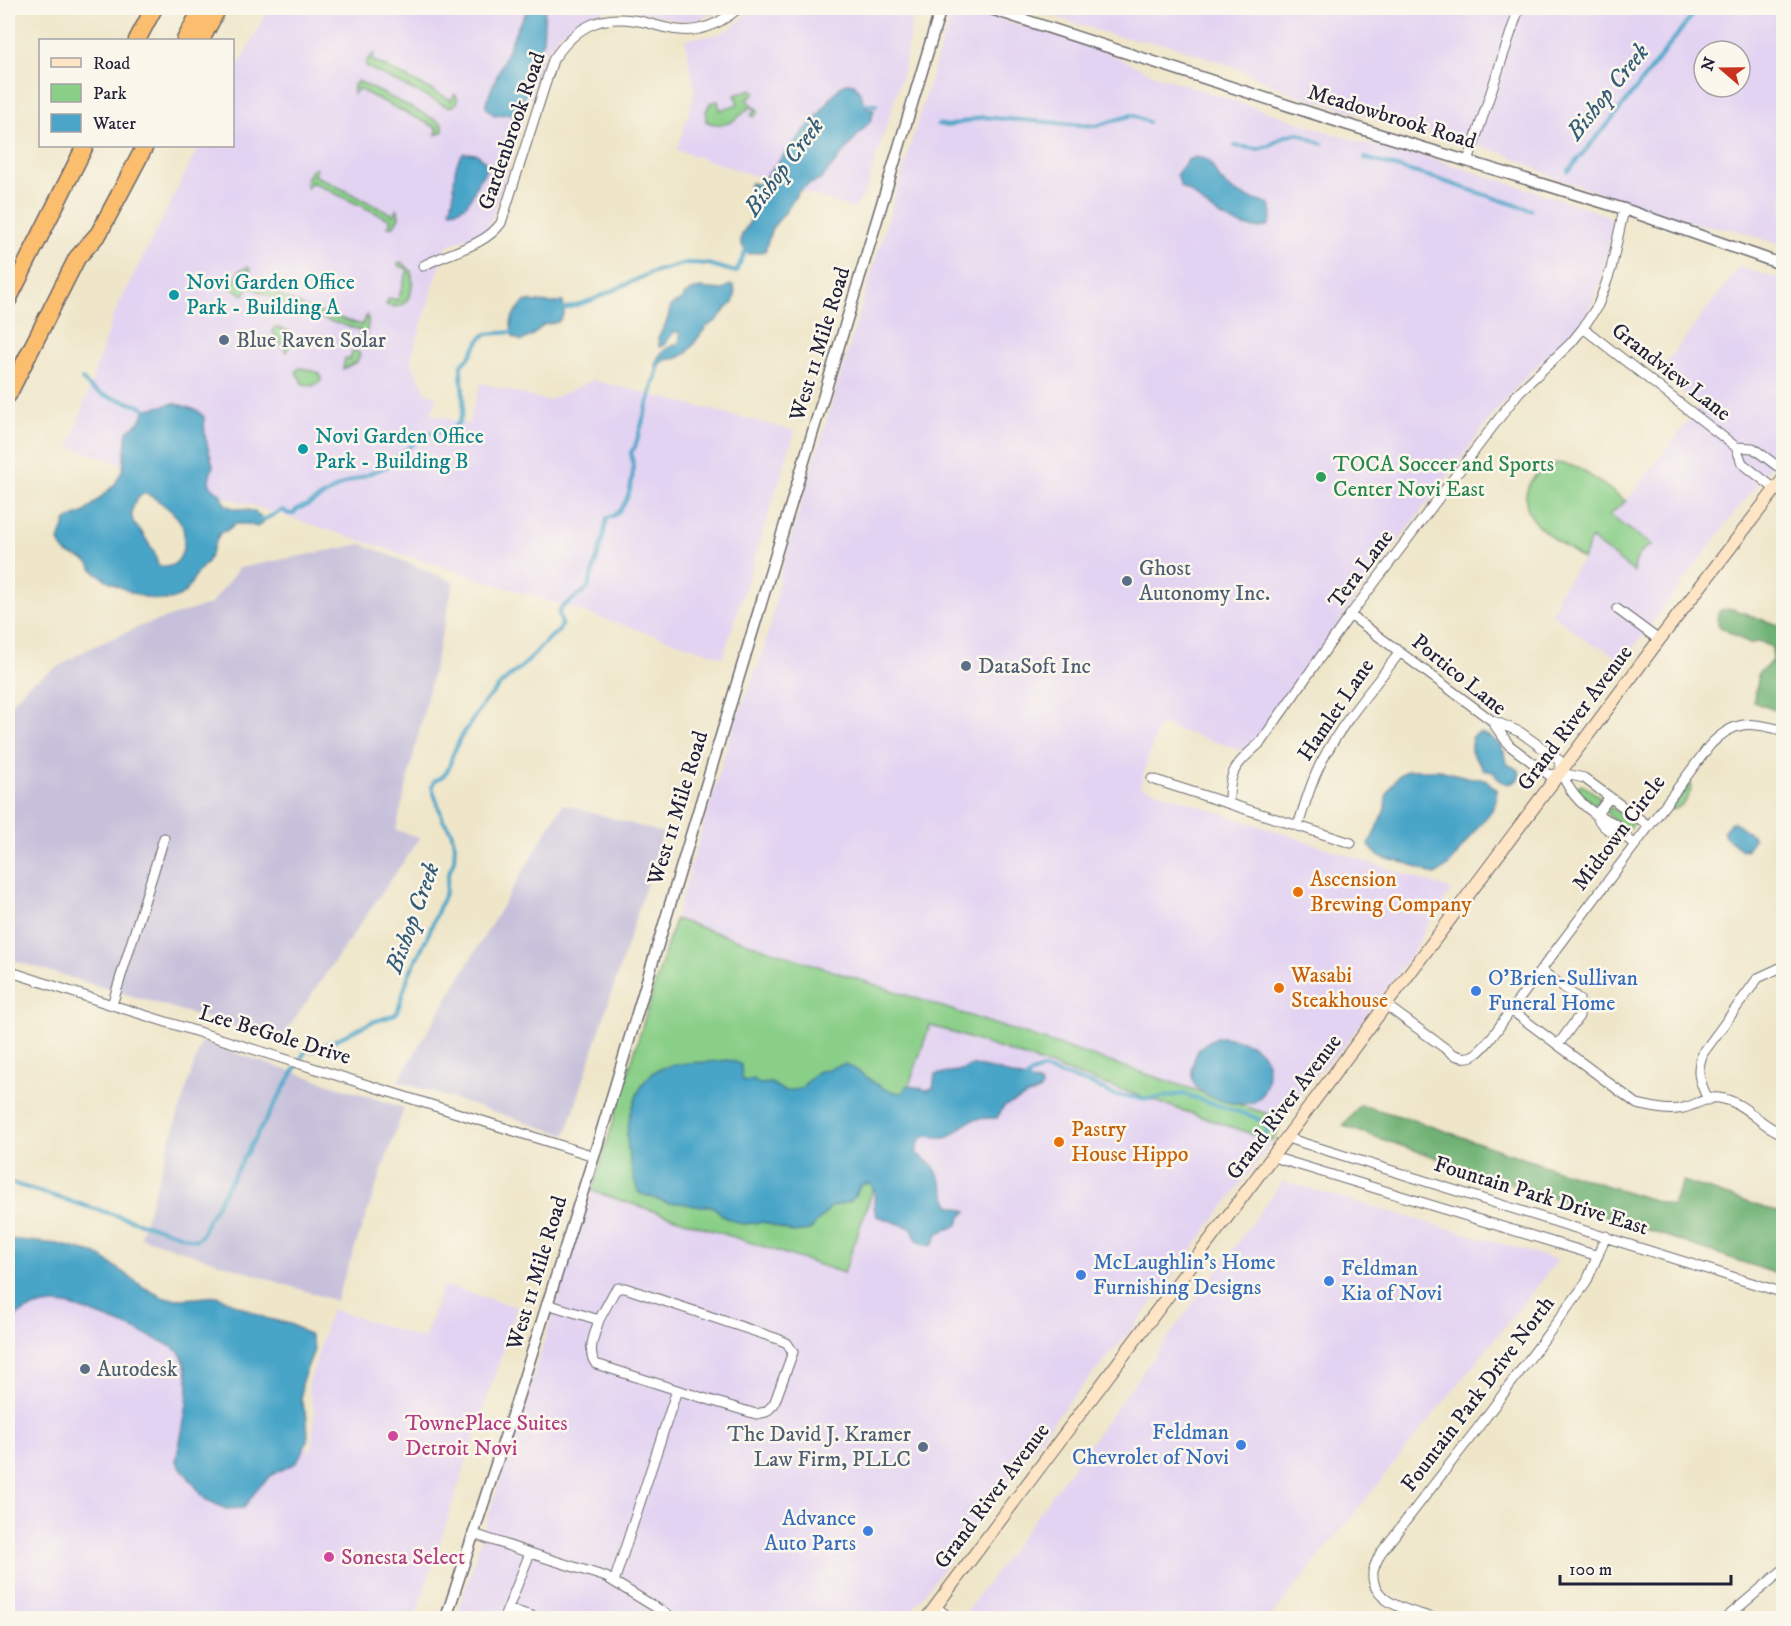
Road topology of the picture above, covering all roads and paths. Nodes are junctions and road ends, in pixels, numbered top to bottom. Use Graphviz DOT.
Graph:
graph roads {
  1 [pos="154,8"];
  2 [pos="202,8"];
  3 [pos="218,8"];
  4 [pos="739,8"];
  5 [pos="941,8"];
  6 [pos="987,8"];
  7 [pos="1519,8"];
  8 [pos="138,39"];
  9 [pos="186,39"];
  10 [pos="202,39"];
  11 [pos="84,147"];
  12 [pos="132,147"];
  13 [pos="144,147"];
  14 [pos="1468,162"];
  15 [pos="1624,209"];
  16 [pos="77,258"];
  17 [pos="1784,265"];
  18 [pos="423,266"];
  19 [pos="8,300"];
  20 [pos="1583,328"];
  21 [pos="8,395"];
  22 [pos="1736,447"];
  23 [pos="1784,471"];
  24 [pos="1784,478"];
  25 [pos="1775,489"];
  26 [pos="1617,609"];
  27 [pos="1350,615"];
  28 [pos="1659,640"];
  29 [pos="1400,652"];
  30 [pos="1491,720"];
  31 [pos="1784,731"];
  32 [pos="1561,773"];
  33 [pos="1152,778"];
  34 [pos="1610,797"];
  35 [pos="1229,803"];
  36 [pos="1596,815"];
  37 [pos="1298,826"];
  38 [pos="1648,826"];
  39 [pos="164,838"];
  40 [pos="1631,842"];
  41 [pos="1351,843"];
  42 [pos="1784,966"];
  43 [pos="1541,970"];
  44 [pos="8,971"];
  45 [pos="112,1005"];
  46 [pos="1387,1006"];
  47 [pos="1511,1010"];
  48 [pos="1558,1045"];
  49 [pos="1708,1100"];
  50 [pos="1784,1134"];
  51 [pos="1287,1138"];
  52 [pos="594,1156"];
  53 [pos="1273,1157"];
  54 [pos="1606,1236"];
  55 [pos="1598,1256"];
  56 [pos="1784,1293"];
  57 [pos="547,1304"];
  58 [pos="599,1320"];
  59 [pos="677,1390"];
  60 [pos="474,1534"];
  61 [pos="530,1553"];
  62 [pos="1784,1569"];
  63 [pos="614,1582"];
  64 [pos="936,1607"];
  65 [pos="506,1614"];
  66 [pos="446,1618"];
  67 [pos="539,1618"];
  68 [pos="673,1618"];
  69 [pos="927,1618"];
  70 [pos="950,1618"];
  71 [pos="1433,1618"];
  72 [pos="1726,1618"];
  1 -- 8 [label="highway"];
  2 -- 9 [label="highway"];
  3 -- 10 [label="highway"];
  4 -- 18 [label="street, Gardenbrook Road"];
  5 -- 52 [label="street, West 11 Mile Road"];
  6 -- 14 [label="street, Meadowbrook Road"];
  7 -- 14 [label="street"];
  11 -- 19 [label="highway"];
  12 -- 16 [label="highway"];
  13 -- 16 [label="highway"];
  14 -- 15 [label="street, Meadowbrook Road"];
  15 -- 17 [label="street, Meadowbrook Road"];
  15 -- 20 [label="street, Tera Lane"];
  16 -- 21 [label="highway"];
  20 -- 22 [label="street, Grandview Lane"];
  20 -- 27 [label="street, Tera Lane"];
  22 -- 23 [label="street, Grandview Lane"];
  22 -- 25 [label="street, Grandview Lane"];
  24 -- 25 [label="main road, Grand River Avenue"];
  25 -- 28 [label="main road, Grand River Avenue"];
  26 -- 28 [label="street"];
  27 -- 29 [label="street, Portico Lane"];
  27 -- 35 [label="street, Tera Lane"];
  28 -- 32 [label="main road, Grand River Avenue"];
  29 -- 30 [label="street, Portico Lane"];
  29 -- 37 [label="street, Hamlet Lane"];
  30 -- 32 [label="street"];
  30 -- 32 [label="street, Portico Lane"];
  31 -- 38 [label="street, Midtown Circle"];
  32 -- 34 [label="street, Portico Lane"];
  32 -- 36 [label="street"];
  32 -- 46 [label="main road, Grand River Avenue"];
  33 -- 35 [label="street"];
  34 -- 36 [label="street"];
  34 -- 38 [label="street, Portico Lane"];
  35 -- 37 [label="street"];
  36 -- 40 [label="street"];
  37 -- 41 [label="street"];
  38 -- 40 [label="street, Midtown Circle"];
  39 -- 45 [label="street"];
  40 -- 43 [label="street, Midtown Circle"];
  42 -- 49 [label="street"];
  43 -- 47 [label="street, Midtown Circle"];
  43 -- 48 [label="street"];
  44 -- 45 [label="street, Lee BeGole Drive"];
  45 -- 52 [label="street, Lee BeGole Drive"];
  46 -- 47 [label="street, Midtown Circle"];
  46 -- 51 [label="main road, Grand River Avenue"];
  47 -- 48 [label="street"];
  48 -- 49 [label="street"];
  49 -- 50 [label="street"];
  51 -- 53 [label="main road, Grand River Avenue"];
  51 -- 54 [label="street, Fountain Park Drive East"];
  52 -- 57 [label="street, West 11 Mile Road"];
  53 -- 55 [label="street, Fountain Park Drive East"];
  53 -- 64 [label="main road, Grand River Avenue"];
  54 -- 55 [label="street, Fountain Park Drive North"];
  54 -- 56 [label="street, Fountain Park Drive East"];
  55 -- 71 [label="street, Fountain Park Drive North"];
  57 -- 58 [label="street"];
  57 -- 60 [label="street, West 11 Mile Road"];
  58 -- 59 [label="street"];
  58 -- 59 [label="street"];
  59 -- 63 [label="street"];
  60 -- 61 [label="street"];
  60 -- 66 [label="street, West 11 Mile Road"];
  61 -- 63 [label="street"];
  61 -- 65 [label="street"];
  62 -- 72 [label="street"];
  63 -- 68 [label="street"];
  64 -- 69 [label="main road, Grand River Avenue"];
  64 -- 70 [label="street"];
  65 -- 67 [label="street"];
}
